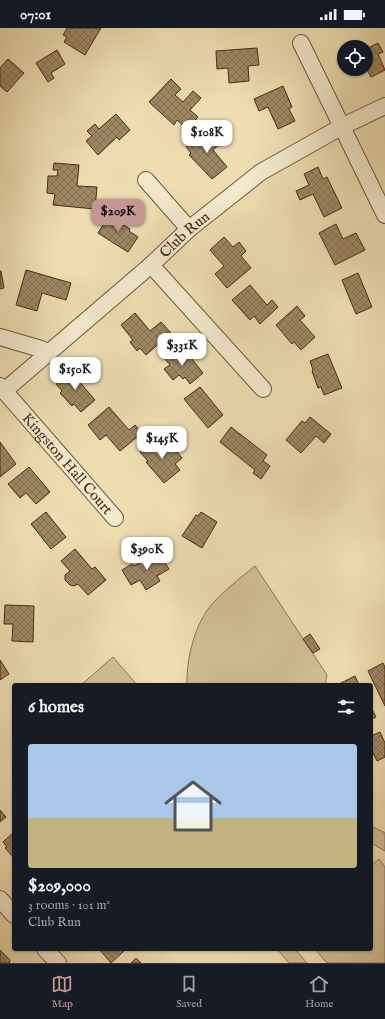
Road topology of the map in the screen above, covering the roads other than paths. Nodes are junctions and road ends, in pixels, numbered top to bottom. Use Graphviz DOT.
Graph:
graph roads {
  1 [pos="301,43"];
  2 [pos="385,106"];
  3 [pos="341,127"];
  4 [pos="146,180"];
  5 [pos="385,215"];
  6 [pos="189,229"];
  7 [pos="152,265"];
  8 [pos="0,337"];
  9 [pos="49,353"];
  10 [pos="2,389"];
  11 [pos="263,389"];
  12 [pos="115,518"];
  13 [pos="0,899"];
  14 [pos="12,913"];
  15 [pos="47,951"];
  16 [pos="58,963"];
  1 -- 3 [label="street"];
  2 -- 3 [label="street, Club Run"];
  3 -- 5 [label="street"];
  3 -- 6 [label="street, Club Run"];
  4 -- 6 [label="street"];
  6 -- 7 [label="street, Club Run"];
  7 -- 9 [label="street, Club Run"];
  7 -- 11 [label="street"];
  8 -- 9 [label="street"];
  9 -- 10 [label="street, Club Run"];
  10 -- 12 [label="street, Kingston Hall Court"];
  13 -- 14 [label="street"];
  15 -- 16 [label="street"];
}
